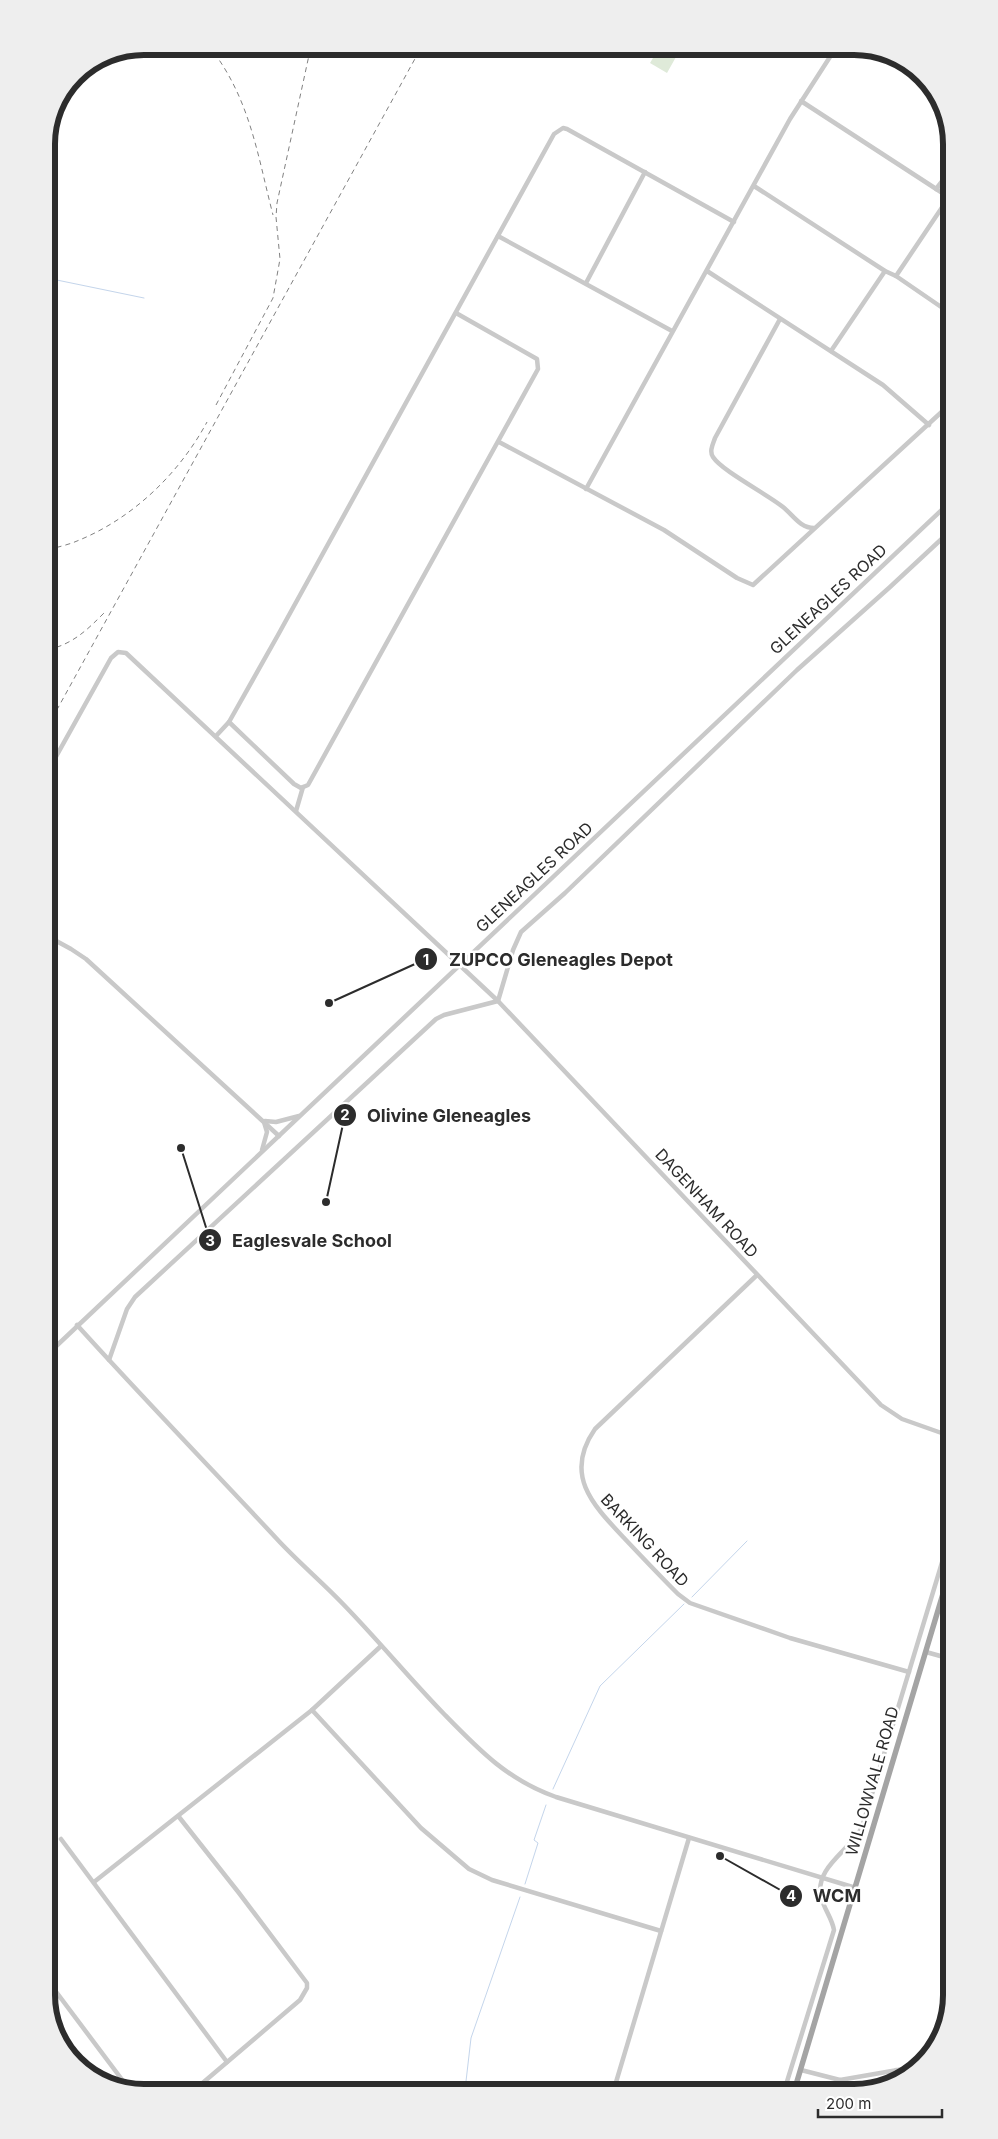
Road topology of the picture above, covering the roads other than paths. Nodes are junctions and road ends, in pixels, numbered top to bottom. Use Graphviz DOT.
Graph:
graph roads {
  1 [pos="831,55"];
  2 [pos="801,101"];
  3 [pos="645,172"];
  4 [pos="943,180"];
  5 [pos="754,186"];
  6 [pos="936,189"];
  7 [pos="943,195"];
  8 [pos="943,204"];
  9 [pos="734,222"];
  10 [pos="498,236"];
  11 [pos="707,271"];
  12 [pos="885,271"];
  13 [pos="896,276"];
  14 [pos="586,283"];
  15 [pos="943,308"];
  16 [pos="456,313"];
  17 [pos="780,319"];
  18 [pos="672,331"];
  19 [pos="831,351"];
  20 [pos="943,411"];
  21 [pos="929,425"];
  22 [pos="499,442"];
  23 [pos="586,489"];
  24 [pos="943,509"];
  25 [pos="814,528"];
  26 [pos="943,538"];
  27 [pos="229,722"];
  28 [pos="216,736"];
  29 [pos="55,758"];
  30 [pos="303,788"];
  31 [pos="296,811"];
  32 [pos="55,940"];
  33 [pos="460,963"];
  34 [pos="498,1001"];
  35 [pos="300,1115"];
  36 [pos="263,1121"];
  37 [pos="279,1136"];
  38 [pos="261,1153"];
  39 [pos="757,1275"];
  40 [pos="76,1326"];
  41 [pos="55,1347"];
  42 [pos="110,1360"];
  43 [pos="943,1434"];
  44 [pos="943,1559"];
  45 [pos="943,1592"];
  46 [pos="381,1646"];
  47 [pos="926,1652"];
  48 [pos="943,1657"];
  49 [pos="909,1672"];
  50 [pos="312,1710"];
  51 [pos="178,1817"];
  52 [pos="689,1838"];
  53 [pos="61,1839"];
  54 [pos="823,1878"];
  55 [pos="94,1882"];
  56 [pos="856,1888"];
  57 [pos="661,1931"];
  58 [pos="55,1990"];
  59 [pos="227,2062"];
  60 [pos="904,2069"];
  61 [pos="801,2070"];
  62 [pos="896,2070"];
  63 [pos="896,2073"];
  64 [pos="840,2080"];
  65 [pos="123,2081"];
  66 [pos="201,2084"];
  67 [pos="615,2084"];
  68 [pos="786,2084"];
  69 [pos="796,2084"];
  70 [pos="839,2084"];
  1 -- 2 [label="street"];
  2 -- 5 [label="street"];
  2 -- 6 [label="street"];
  3 -- 9 [label="street"];
  3 -- 10 [label="street"];
  3 -- 14 [label="street"];
  4 -- 6 [label="street"];
  5 -- 9 [label="street"];
  5 -- 12 [label="street"];
  6 -- 7 [label="street"];
  8 -- 13 [label="street"];
  9 -- 11 [label="street"];
  10 -- 14 [label="street"];
  10 -- 16 [label="street"];
  11 -- 17 [label="street"];
  11 -- 18 [label="street"];
  12 -- 13 [label="street"];
  12 -- 19 [label="street"];
  13 -- 15 [label="street"];
  14 -- 18 [label="street"];
  16 -- 22 [label="street"];
  16 -- 27 [label="street"];
  17 -- 19 [label="street"];
  17 -- 25 [label="street"];
  18 -- 23 [label="street"];
  19 -- 21 [label="street"];
  20 -- 21 [label="street"];
  21 -- 25 [label="street"];
  22 -- 23 [label="street"];
  22 -- 30 [label="street"];
  23 -- 25 [label="street"];
  24 -- 33 [label="street, GLENEAGLES ROAD"];
  26 -- 34 [label="street"];
  27 -- 28 [label="street"];
  27 -- 30 [label="street"];
  28 -- 29 [label="street, DAGENHAM ROAD"];
  28 -- 31 [label="street, DAGENHAM ROAD"];
  30 -- 31 [label="street"];
  31 -- 33 [label="street, DAGENHAM ROAD"];
  32 -- 36 [label="street"];
  33 -- 34 [label="street, DAGENHAM ROAD"];
  33 -- 35 [label="street, GLENEAGLES ROAD"];
  34 -- 39 [label="street, DAGENHAM ROAD"];
  34 -- 42 [label="street"];
  35 -- 36 [label="street"];
  35 -- 37 [label="street, GLENEAGLES ROAD"];
  36 -- 37 [label="street"];
  36 -- 38 [label="street"];
  37 -- 38 [label="street, GLENEAGLES ROAD"];
  38 -- 40 [label="street, GLENEAGLES ROAD"];
  39 -- 43 [label="street, DAGENHAM ROAD"];
  39 -- 49 [label="street, BARKING ROAD"];
  40 -- 41 [label="street, GLENEAGLES ROAD"];
  40 -- 42 [label="street"];
  42 -- 46 [label="street"];
  44 -- 49 [label="street"];
  45 -- 47 [label="main road, WILLOWVALE ROAD"];
  46 -- 50 [label="street"];
  46 -- 52 [label="street"];
  47 -- 48 [label="street"];
  47 -- 56 [label="main road, WILLOWVALE ROAD"];
  49 -- 54 [label="street"];
  50 -- 51 [label="street"];
  50 -- 57 [label="street"];
  51 -- 55 [label="street"];
  51 -- 59 [label="street"];
  52 -- 54 [label="street"];
  52 -- 57 [label="street"];
  53 -- 55 [label="street"];
  54 -- 56 [label="street"];
  54 -- 68 [label="street"];
  55 -- 59 [label="street"];
  56 -- 61 [label="main road, WILLOWVALE ROAD"];
  57 -- 67 [label="street"];
  58 -- 65 [label="street"];
  59 -- 66 [label="street"];
  60 -- 62 [label="street"];
  61 -- 64 [label="street"];
  61 -- 69 [label="main road, WILLOWVALE ROAD"];
  62 -- 63 [label="street"];
  62 -- 64 [label="street"];
  64 -- 70 [label="street"];
}
